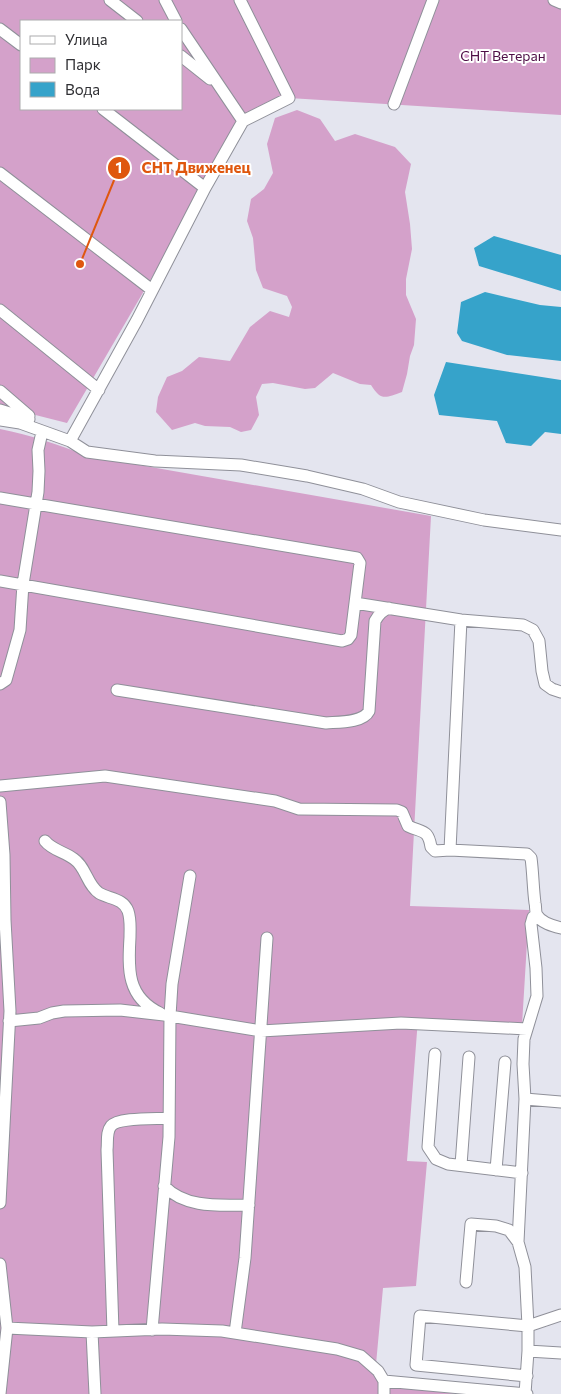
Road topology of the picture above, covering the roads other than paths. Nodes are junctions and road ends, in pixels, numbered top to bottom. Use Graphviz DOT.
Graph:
graph roads {
  1 [pos="110,0"];
  2 [pos="165,0"];
  3 [pos="240,0"];
  4 [pos="433,0"];
  5 [pos="554,0"];
  6 [pos="561,3"];
  7 [pos="136,20"];
  8 [pos="175,20"];
  9 [pos="0,29"];
  10 [pos="182,30"];
  11 [pos="20,44"];
  12 [pos="182,57"];
  13 [pos="220,86"];
  14 [pos="394,104"];
  15 [pos="104,110"];
  16 [pos="243,121"];
  17 [pos="0,174"];
  18 [pos="205,188"];
  19 [pos="152,290"];
  20 [pos="0,310"];
  21 [pos="99,390"];
  22 [pos="0,392"];
  23 [pos="0,410"];
  24 [pos="0,420"];
  25 [pos="39,426"];
  26 [pos="72,438"];
  27 [pos="0,498"];
  28 [pos="36,504"];
  29 [pos="561,530"];
  30 [pos="0,580"];
  31 [pos="23,584"];
  32 [pos="355,603"];
  33 [pos="389,608"];
  34 [pos="462,620"];
  35 [pos="0,684"];
  36 [pos="117,690"];
  37 [pos="561,692"];
  38 [pos="0,786"];
  39 [pos="0,802"];
  40 [pos="44,841"];
  41 [pos="450,850"];
  42 [pos="190,876"];
  43 [pos="537,915"];
  44 [pos="3,920"];
  45 [pos="561,928"];
  46 [pos="267,938"];
  47 [pos="167,1016"];
  48 [pos="9,1021"];
  49 [pos="527,1029"];
  50 [pos="261,1031"];
  51 [pos="435,1054"];
  52 [pos="470,1058"];
  53 [pos="504,1062"];
  54 [pos="525,1099"];
  55 [pos="561,1102"];
  56 [pos="169,1118"];
  57 [pos="462,1166"];
  58 [pos="496,1170"];
  59 [pos="522,1174"];
  60 [pos="164,1186"];
  61 [pos="0,1203"];
  62 [pos="249,1205"];
  63 [pos="518,1242"];
  64 [pos="0,1264"];
  65 [pos="466,1282"];
  66 [pos="3,1311"];
  67 [pos="561,1315"];
  68 [pos="528,1326"];
  69 [pos="7,1328"];
  70 [pos="152,1330"];
  71 [pos="113,1331"];
  72 [pos="92,1332"];
  73 [pos="235,1333"];
  74 [pos="3,1341"];
  75 [pos="528,1351"];
  76 [pos="561,1353"];
  77 [pos="527,1376"];
  78 [pos="384,1381"];
  79 [pos="0,1394"];
  80 [pos="95,1394"];
  81 [pos="384,1394"];
  82 [pos="526,1394"];
  1 -- 7 [label="street"];
  2 -- 8 [label="street"];
  3 -- 16 [label="street"];
  4 -- 14 [label="street"];
  5 -- 6 [label="street"];
  9 -- 11 [label="street"];
  10 -- 13 [label="street"];
  12 -- 13 [label="street"];
  13 -- 16 [label="street"];
  15 -- 18 [label="street"];
  16 -- 18 [label="street"];
  17 -- 19 [label="street"];
  18 -- 19 [label="street"];
  19 -- 21 [label="street"];
  20 -- 21 [label="street"];
  21 -- 26 [label="street"];
  22 -- 25 [label="street"];
  23 -- 25 [label="street"];
  24 -- 25 [label="street"];
  25 -- 26 [label="street"];
  25 -- 28 [label="street"];
  26 -- 29 [label="street"];
  27 -- 28 [label="street"];
  28 -- 31 [label="street"];
  28 -- 32 [label="street"];
  30 -- 31 [label="street"];
  31 -- 32 [label="street"];
  31 -- 35 [label="street"];
  32 -- 33 [label="street"];
  33 -- 34 [label="street"];
  33 -- 36 [label="street"];
  34 -- 37 [label="street"];
  34 -- 41 [label="street"];
  38 -- 41 [label="street"];
  39 -- 44 [label="street"];
  40 -- 47 [label="street"];
  41 -- 43 [label="street"];
  42 -- 47 [label="street"];
  43 -- 45 [label="street"];
  43 -- 49 [label="street"];
  44 -- 48 [label="street"];
  46 -- 50 [label="street"];
  47 -- 48 [label="street"];
  47 -- 50 [label="street"];
  47 -- 56 [label="street"];
  48 -- 61 [label="street"];
  49 -- 50 [label="street"];
  49 -- 54 [label="street"];
  50 -- 62 [label="street"];
  51 -- 57 [label="street"];
  52 -- 57 [label="street"];
  53 -- 58 [label="street"];
  54 -- 55 [label="street"];
  54 -- 59 [label="street"];
  56 -- 60 [label="street"];
  56 -- 71 [label="street"];
  57 -- 58 [label="street"];
  58 -- 59 [label="street"];
  59 -- 63 [label="street"];
  60 -- 62 [label="street"];
  60 -- 70 [label="street"];
  62 -- 73 [label="street"];
  63 -- 65 [label="street"];
  63 -- 68 [label="street"];
  64 -- 66 [label="street"];
  66 -- 69 [label="street"];
  67 -- 68 [label="street"];
  68 -- 75 [label="street"];
  68 -- 77 [label="street"];
  69 -- 72 [label="street"];
  69 -- 74 [label="street"];
  70 -- 71 [label="street"];
  70 -- 73 [label="street"];
  71 -- 72 [label="street"];
  72 -- 80 [label="street"];
  73 -- 78 [label="street"];
  74 -- 79 [label="street"];
  75 -- 76 [label="street"];
  75 -- 77 [label="street"];
  77 -- 82 [label="street"];
  78 -- 81 [label="street"];
  78 -- 82 [label="street"];
}
